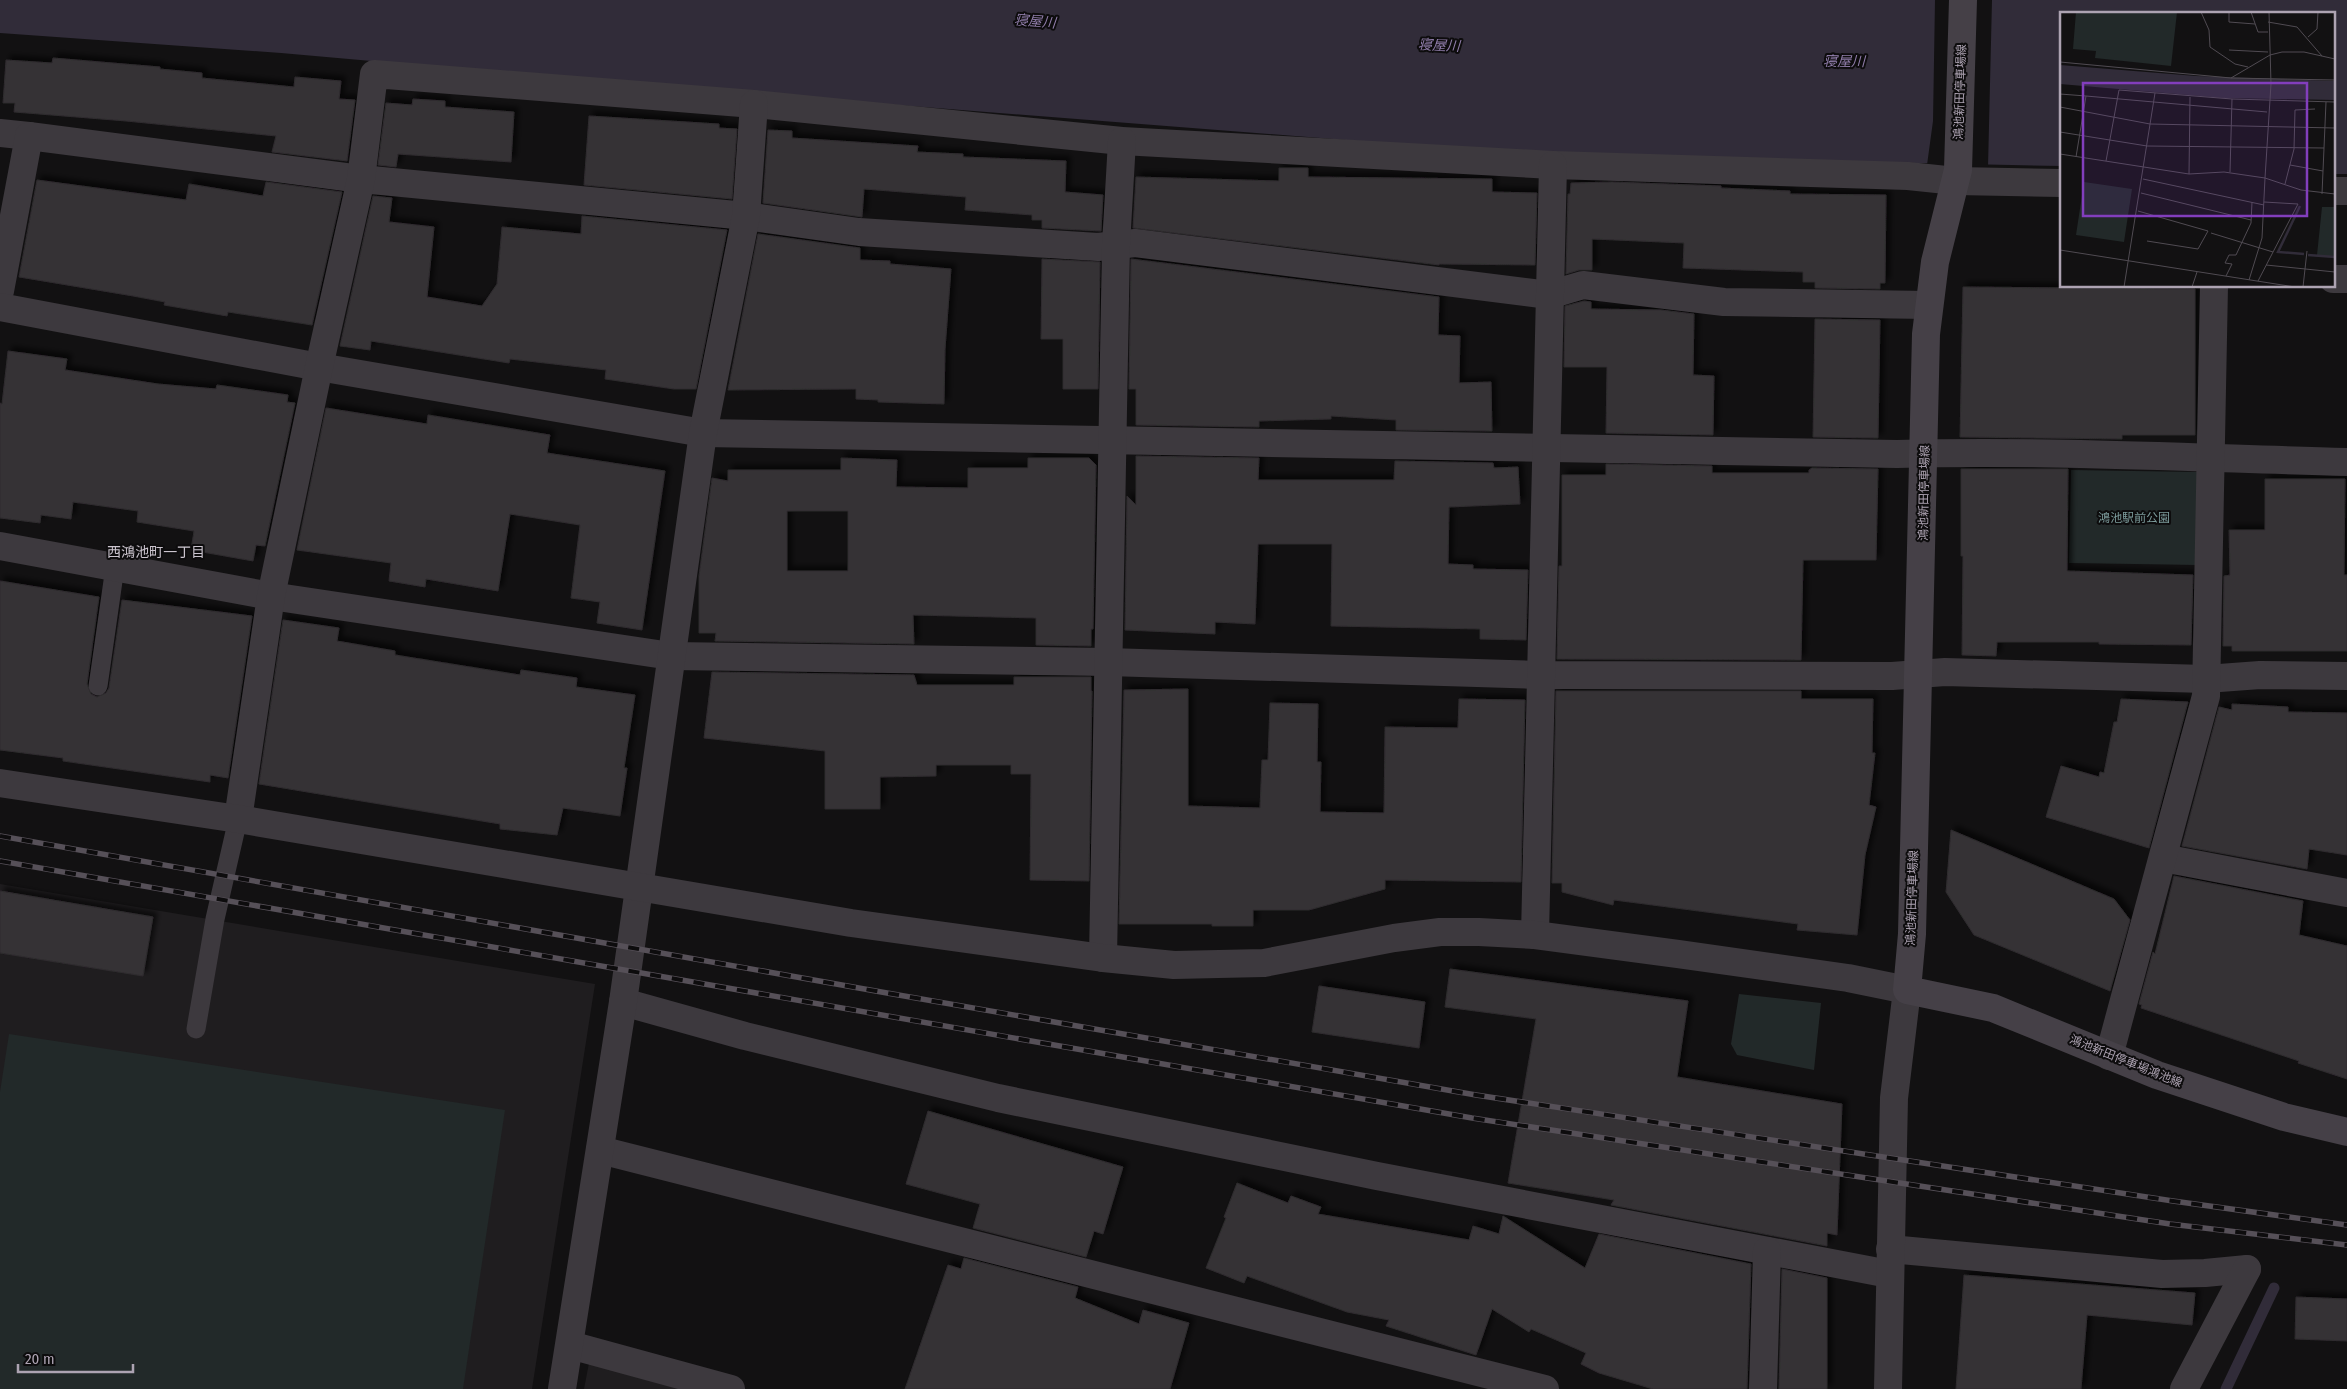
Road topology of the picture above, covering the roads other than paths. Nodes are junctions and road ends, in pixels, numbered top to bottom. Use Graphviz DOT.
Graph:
graph roads {
  1 [pos="1963,0"];
  2 [pos="754,104"];
  3 [pos="0,133"];
  4 [pos="29,136"];
  5 [pos="1122,141"];
  6 [pos="1553,165"];
  7 [pos="1957,176"];
  8 [pos="361,179"];
  9 [pos="2060,184"];
  10 [pos="2334,191"];
  11 [pos="2347,191"];
  12 [pos="746,216"];
  13 [pos="1116,245"];
  14 [pos="2334,279"];
  15 [pos="2347,279"];
  16 [pos="2214,288"];
  17 [pos="0,291"];
  18 [pos="1549,295"];
  19 [pos="1928,305"];
  20 [pos="0,307"];
  21 [pos="319,367"];
  22 [pos="703,433"];
  23 [pos="1112,439"];
  24 [pos="1548,447"];
  25 [pos="1924,453"];
  26 [pos="2210,458"];
  27 [pos="2347,462"];
  28 [pos="0,546"];
  29 [pos="116,567"];
  30 [pos="271,596"];
  31 [pos="671,656"];
  32 [pos="1108,662"];
  33 [pos="1919,674"];
  34 [pos="1540,675"];
  35 [pos="2347,676"];
  36 [pos="2206,679"];
  37 [pos="98,686"];
  38 [pos="0,783"];
  39 [pos="238,819"];
  40 [pos="2163,858"];
  41 [pos="637,887"];
  42 [pos="2347,893"];
  43 [pos="1535,935"];
  44 [pos="1103,958"];
  45 [pos="1907,990"];
  46 [pos="622,1002"];
  47 [pos="196,1029"];
  48 [pos="2109,1056"];
  49 [pos="2347,1132"];
  50 [pos="600,1150"];
  51 [pos="1767,1251"];
  52 [pos="1890,1262"];
  53 [pos="570,1345"];
  54 [pos="562,1389"];
  55 [pos="731,1389"];
  56 [pos="1545,1389"];
  57 [pos="1763,1389"];
  58 [pos="1888,1389"];
  59 [pos="2184,1389"];
  1 -- 7 [label="main road, 鴻池新田停車場線"];
  2 -- 5 [label="street"];
  2 -- 8 [label="street"];
  2 -- 12 [label="street"];
  3 -- 4 [label="street"];
  4 -- 8 [label="street"];
  4 -- 17 [label="street"];
  5 -- 6 [label="street"];
  5 -- 13 [label="street"];
  6 -- 7 [label="street"];
  6 -- 18 [label="street"];
  7 -- 9 [label="street"];
  7 -- 19 [label="main road, 鴻池新田停車場線"];
  8 -- 12 [label="street"];
  8 -- 21 [label="street"];
  10 -- 11 [label="street"];
  12 -- 13 [label="street"];
  12 -- 22 [label="street"];
  13 -- 18 [label="street"];
  13 -- 23 [label="street"];
  14 -- 15 [label="street"];
  16 -- 26 [label="street"];
  18 -- 19 [label="street"];
  18 -- 24 [label="street"];
  19 -- 25 [label="main road, 鴻池新田停車場線"];
  20 -- 21 [label="street"];
  21 -- 22 [label="street"];
  21 -- 30 [label="street"];
  22 -- 23 [label="street"];
  22 -- 31 [label="street"];
  23 -- 24 [label="street"];
  23 -- 32 [label="street"];
  24 -- 25 [label="street"];
  24 -- 34 [label="street"];
  25 -- 26 [label="street"];
  25 -- 33 [label="main road, 鴻池新田停車場線"];
  26 -- 27 [label="street"];
  26 -- 36 [label="street"];
  28 -- 29 [label="street"];
  29 -- 30 [label="street"];
  29 -- 37 [label="lane"];
  30 -- 31 [label="street"];
  30 -- 39 [label="street"];
  31 -- 32 [label="street"];
  31 -- 41 [label="street"];
  32 -- 34 [label="street"];
  32 -- 44 [label="street"];
  33 -- 34 [label="street"];
  33 -- 36 [label="street"];
  33 -- 45 [label="main road, 鴻池新田停車場線"];
  34 -- 43 [label="street"];
  35 -- 36 [label="street"];
  36 -- 40 [label="street"];
  38 -- 39 [label="street"];
  39 -- 41 [label="street"];
  39 -- 47 [label="lane"];
  40 -- 42 [label="street"];
  40 -- 48 [label="street"];
  41 -- 44 [label="street"];
  41 -- 46 [label="street"];
  43 -- 44 [label="street"];
  43 -- 45 [label="street"];
  45 -- 48 [label="main road, 鴻池新田停車場鴻池線"];
  45 -- 52 [label="street"];
  46 -- 50 [label="street"];
  46 -- 51 [label="street"];
  48 -- 49 [label="main road, 鴻池新田停車場鴻池線"];
  50 -- 53 [label="street"];
  50 -- 56 [label="street"];
  51 -- 52 [label="street"];
  51 -- 57 [label="street"];
  52 -- 58 [label="street"];
  52 -- 59 [label="street"];
  53 -- 54 [label="street"];
  53 -- 55 [label="street"];
}
